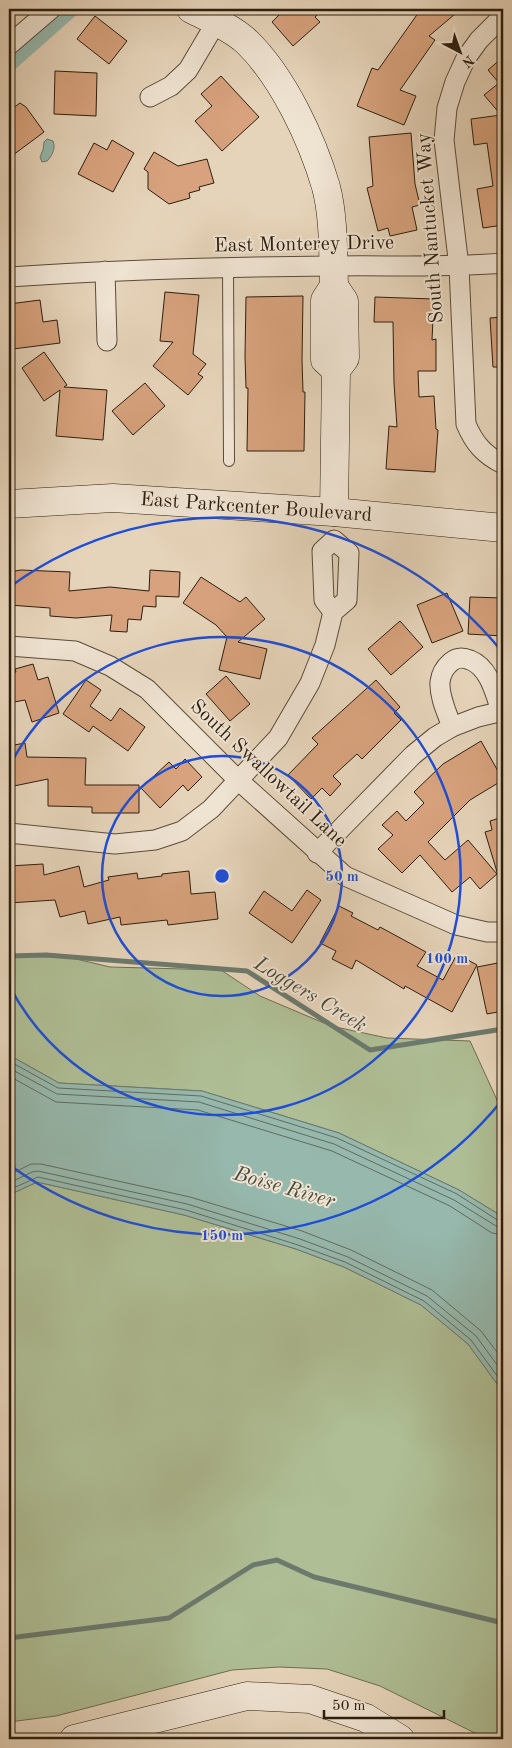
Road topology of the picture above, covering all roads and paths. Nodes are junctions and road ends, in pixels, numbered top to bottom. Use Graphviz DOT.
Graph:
graph roads {
  1 [pos="51,9"];
  2 [pos="191,9"];
  3 [pos="220,15"];
  4 [pos="503,16"];
  5 [pos="9,45"];
  6 [pos="150,97"];
  7 [pos="503,263"];
  8 [pos="459,267"];
  9 [pos="228,268"];
  10 [pos="105,271"];
  11 [pos="333,276"];
  12 [pos="9,277"];
  13 [pos="107,341"];
  14 [pos="229,461"];
  15 [pos="503,464"];
  16 [pos="9,504"];
  17 [pos="334,512"];
  18 [pos="503,528"];
  19 [pos="334,540"];
  20 [pos="333,612"];
  21 [pos="9,646"];
  22 [pos="502,711"];
  23 [pos="452,727"];
  24 [pos="238,780"];
  25 [pos="9,833"];
  26 [pos="317,853"];
  27 [pos="503,932"];
  28 [pos="74,1739"];
  29 [pos="400,1739"];
  1 -- 5 [label="street"];
  2 -- 3 [label="street"];
  3 -- 6 [label="street"];
  3 -- 11 [label="street"];
  4 -- 8 [label="street, South Nantucket Way"];
  7 -- 8 [label="street, East Monterey Drive"];
  8 -- 11 [label="street, East Monterey Drive"];
  8 -- 15 [label="street, South Nantucket Way"];
  9 -- 10 [label="street, East Monterey Drive"];
  9 -- 11 [label="street, East Monterey Drive"];
  9 -- 14 [label="lane"];
  10 -- 12 [label="street, East Monterey Drive"];
  10 -- 13 [label="street"];
  11 -- 17 [label="street"];
  16 -- 17 [label="street, East Parkcenter Boulevard"];
  17 -- 18 [label="street, East Parkcenter Boulevard"];
  17 -- 19 [label="street"];
  19 -- 20 [label="street"];
  19 -- 20 [label="street"];
  20 -- 24 [label="street"];
  21 -- 24 [label="street, South Swallowtail Lane"];
  22 -- 23 [label="street"];
  22 -- 23 [label="street"];
  23 -- 26 [label="street"];
  24 -- 25 [label="street"];
  24 -- 26 [label="street, South Swallowtail Lane"];
  26 -- 27 [label="street, South Swallowtail Lane"];
  28 -- 29 [label="street"];
}
